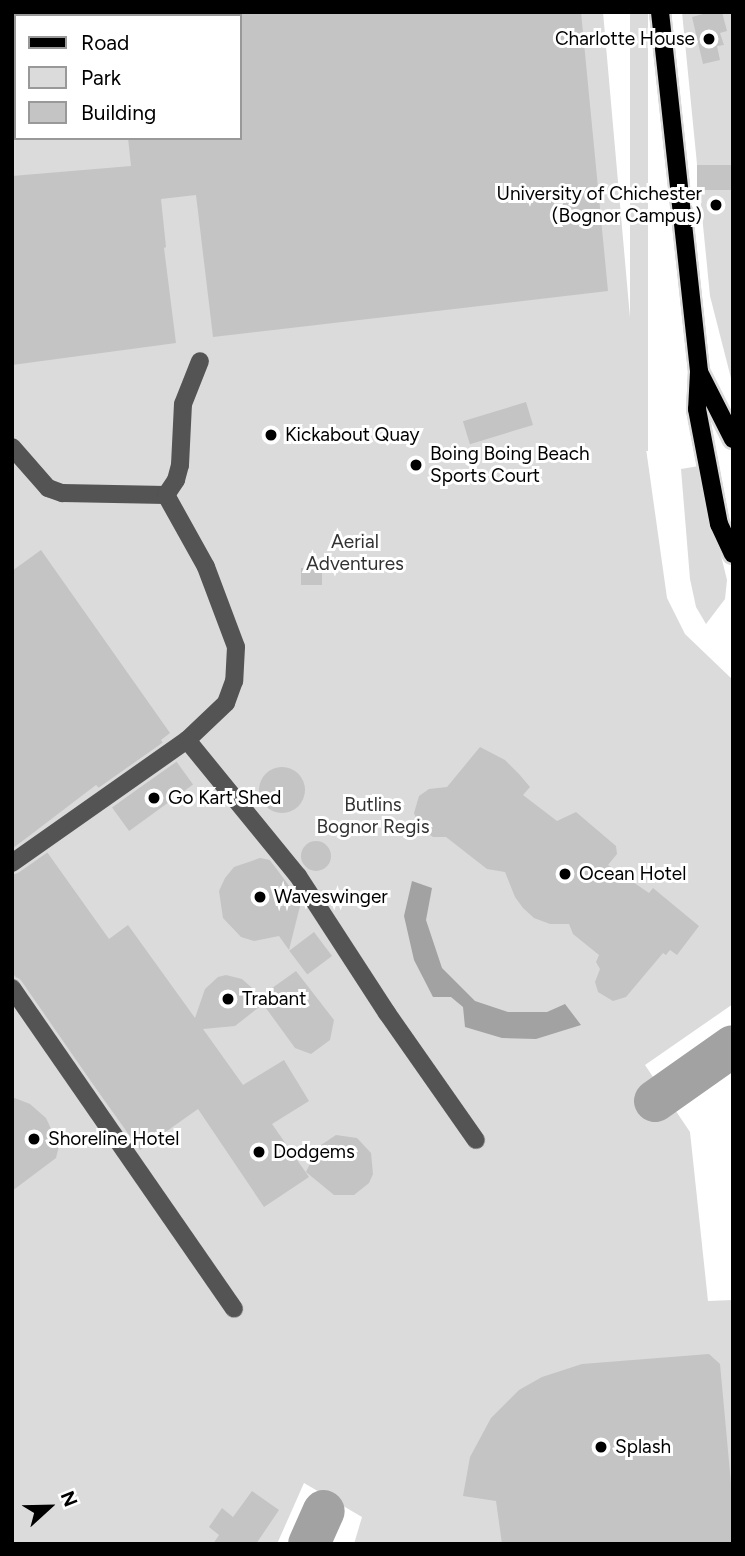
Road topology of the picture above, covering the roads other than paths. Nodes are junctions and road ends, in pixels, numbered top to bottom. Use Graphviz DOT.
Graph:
graph roads {
  1 [pos="660,12"];
  2 [pos="200,361"];
  3 [pos="699,372"];
  4 [pos="733,439"];
  5 [pos="12,447"];
  6 [pos="166,495"];
  7 [pos="733,554"];
  8 [pos="187,740"];
  9 [pos="12,863"];
  10 [pos="12,989"];
  11 [pos="475,1140"];
  12 [pos="234,1309"];
  1 -- 3 [label="main road"];
  2 -- 6 [label="street"];
  3 -- 4 [label="main road"];
  3 -- 7 [label="main road"];
  5 -- 6 [label="street"];
  6 -- 8 [label="street"];
  8 -- 9 [label="street"];
  8 -- 11 [label="street"];
  10 -- 12 [label="street"];
}
